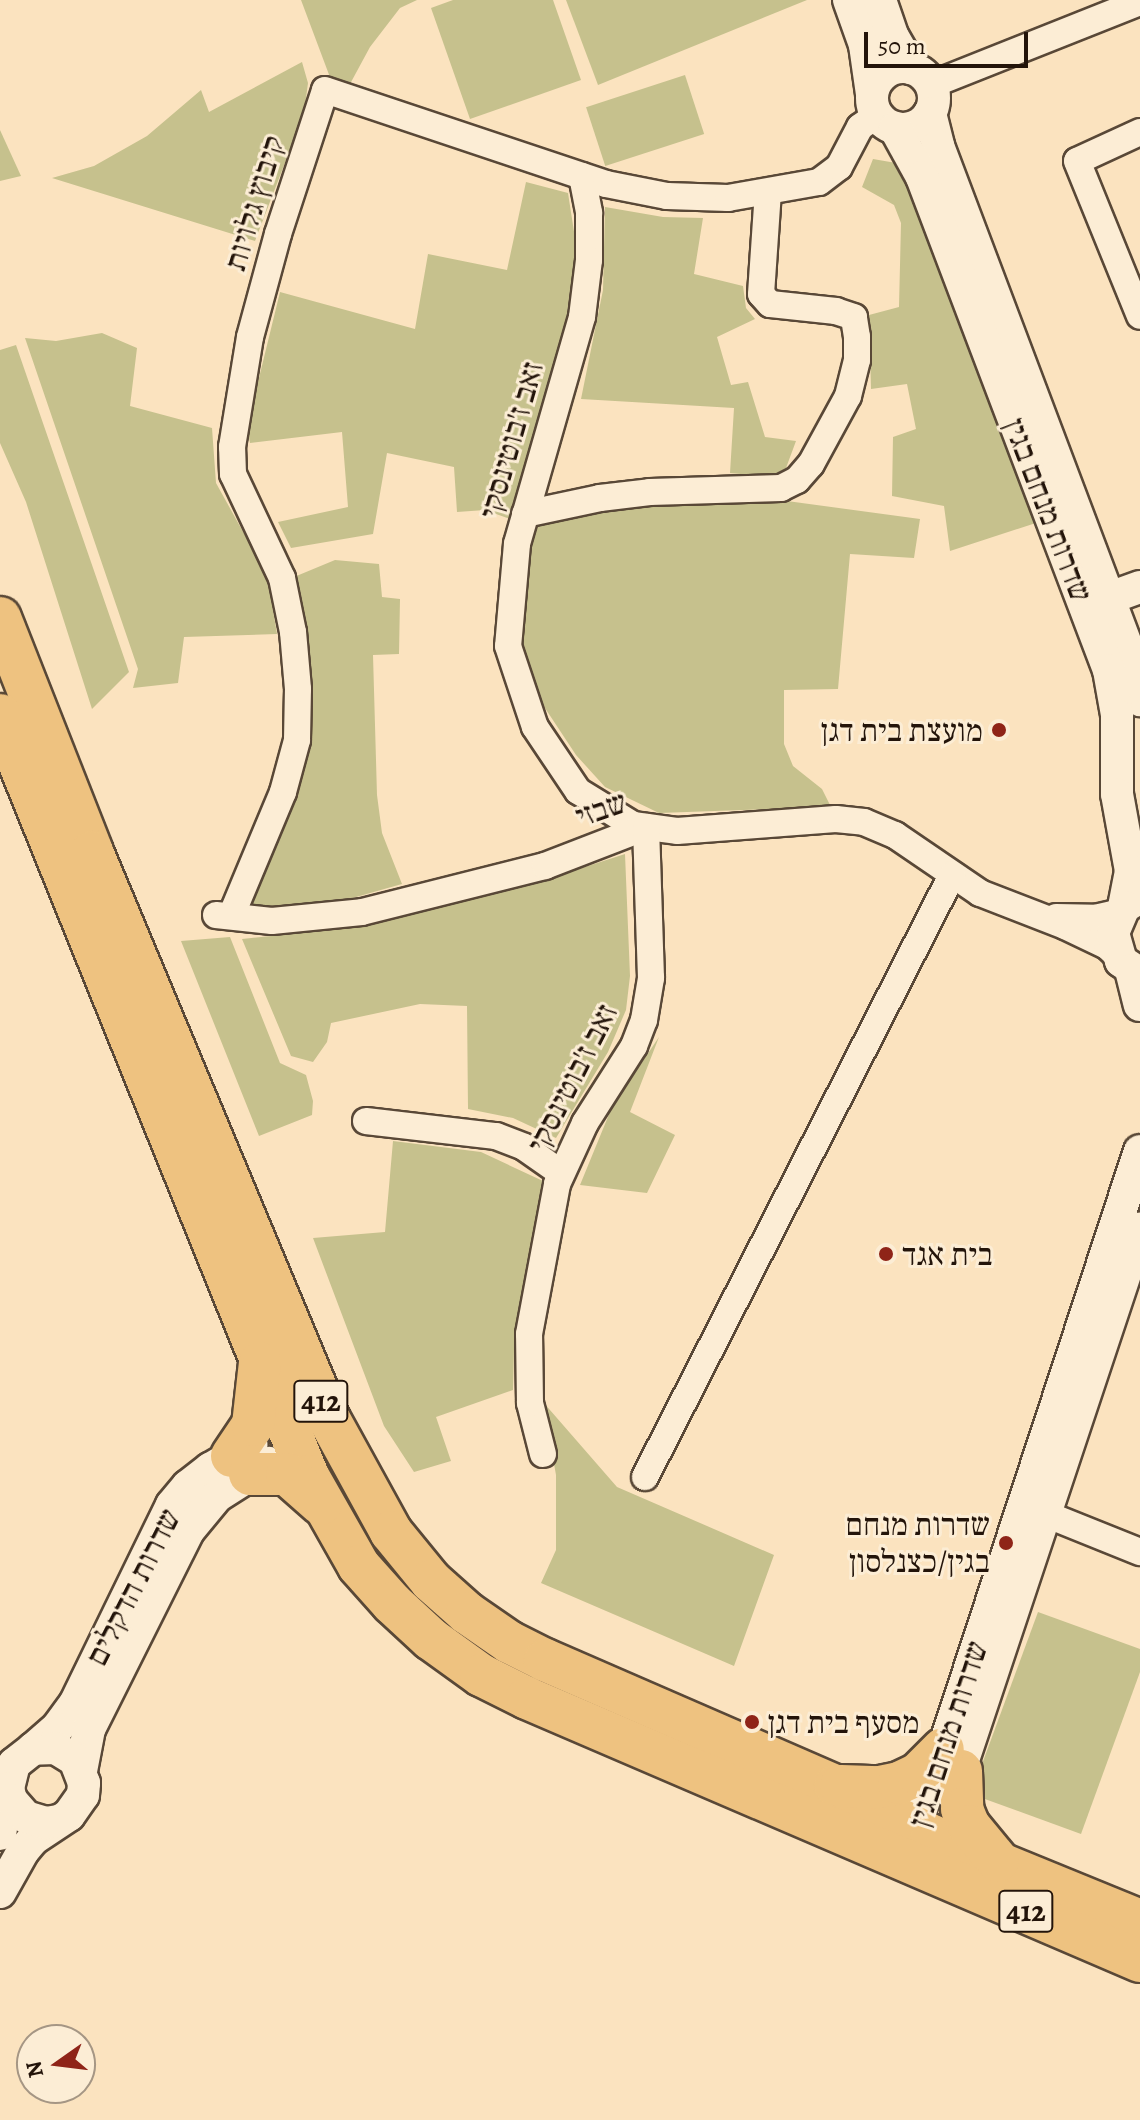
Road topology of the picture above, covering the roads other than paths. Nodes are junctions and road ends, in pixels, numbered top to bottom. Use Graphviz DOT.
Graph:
graph roads {
  1 [pos="849,0"];
  2 [pos="880,0"];
  3 [pos="1140,2"];
  4 [pos="924,89"];
  5 [pos="881,112"];
  6 [pos="1140,132"];
  7 [pos="582,176"];
  8 [pos="768,192"];
  9 [pos="1140,316"];
  10 [pos="525,514"];
  11 [pos="1140,587"];
  12 [pos="1097,603"];
  13 [pos="0,618"];
  14 [pos="1136,648"];
  15 [pos="1140,700"];
  16 [pos="0,715"];
  17 [pos="646,827"];
  18 [pos="952,875"];
  19 [pos="1128,906"];
  20 [pos="224,915"];
  21 [pos="1041,915"];
  22 [pos="1130,967"];
  23 [pos="1140,1005"];
  24 [pos="366,1121"];
  25 [pos="1140,1151"];
  26 [pos="561,1173"];
  27 [pos="1140,1229"];
  28 [pos="260,1358"];
  29 [pos="329,1419"];
  30 [pos="292,1437"];
  31 [pos="543,1454"];
  32 [pos="241,1465"];
  33 [pos="645,1477"];
  34 [pos="325,1509"];
  35 [pos="1035,1509"];
  36 [pos="1140,1552"];
  37 [pos="33,1749"];
  38 [pos="952,1760"];
  39 [pos="81,1771"];
  40 [pos="835,1786"];
  41 [pos="8,1788"];
  42 [pos="58,1821"];
  43 [pos="0,1834"];
  44 [pos="919,1840"];
  45 [pos="998,1861"];
  46 [pos="0,1892"];
  47 [pos="1140,1921"];
  48 [pos="1140,1961"];
  1 -- 5 [label="street, שדרות מנחם בגין"];
  2 -- 4 [label="street, שדרות מנחם בגין"];
  3 -- 4 [label="street"];
  4 -- 5 [label="street"];
  4 -- 5 [label="street"];
  4 -- 12 [label="street, שדרות מנחם בגין"];
  5 -- 8 [label="street, קיבוץ גלויות"];
  5 -- 12 [label="street, שדרות מנחם בגין"];
  6 -- 9 [label="street"];
  7 -- 8 [label="street, קיבוץ גלויות"];
  7 -- 10 [label="street, זאב ז'בוטינסקי"];
  7 -- 20 [label="street, קיבוץ גלויות"];
  8 -- 10 [label="street"];
  10 -- 17 [label="street, זאב ז'בוטינסקי"];
  11 -- 12 [label="street"];
  12 -- 14 [label="street, שדרות מנחם בגין"];
  12 -- 19 [label="street, שדרות מנחם בגין"];
  13 -- 29 [label="main road, 412"];
  14 -- 15 [label="street, שדרות מנחם בגין"];
  16 -- 28 [label="main road, 412"];
  17 -- 18 [label="street, שבזי"];
  17 -- 20 [label="street, שבזי"];
  17 -- 26 [label="street, זאב ז'בוטינסקי"];
  18 -- 21 [label="street, שבזי"];
  18 -- 33 [label="street"];
  19 -- 21 [label="street, שבזי"];
  19 -- 22 [label="street, שדרות מנחם בגין"];
  21 -- 22 [label="street, שבזי"];
  22 -- 23 [label="street"];
  24 -- 26 [label="street"];
  25 -- 35 [label="street, שדרות מנחם בגין"];
  26 -- 31 [label="street, זאב ז'בוטינסקי"];
  27 -- 35 [label="street, שדרות מנחם בגין"];
  28 -- 30 [label="main road, 412"];
  28 -- 32 [label="main road"];
  29 -- 30 [label="street, שדרות הדקלים"];
  29 -- 40 [label="main road, 412"];
  30 -- 32 [label="street, שדרות הדקלים"];
  30 -- 34 [label="main road, 412"];
  32 -- 34 [label="main road"];
  32 -- 37 [label="street, שדרות הדקלים"];
  32 -- 39 [label="street, שדרות הדקלים"];
  34 -- 44 [label="main road, 412"];
  35 -- 36 [label="street"];
  35 -- 38 [label="street, שדרות מנחם בגין"];
  37 -- 39 [label="street"];
  37 -- 41 [label="street"];
  38 -- 40 [label="main road"];
  38 -- 44 [label="street, שדרות מנחם בגין"];
  38 -- 45 [label="main road"];
  39 -- 42 [label="street"];
  40 -- 44 [label="main road, 412"];
  41 -- 42 [label="street"];
  41 -- 43 [label="street"];
  42 -- 46 [label="street"];
  44 -- 45 [label="main road, 412"];
  44 -- 48 [label="main road, 412"];
  45 -- 47 [label="main road, 412"];
}
